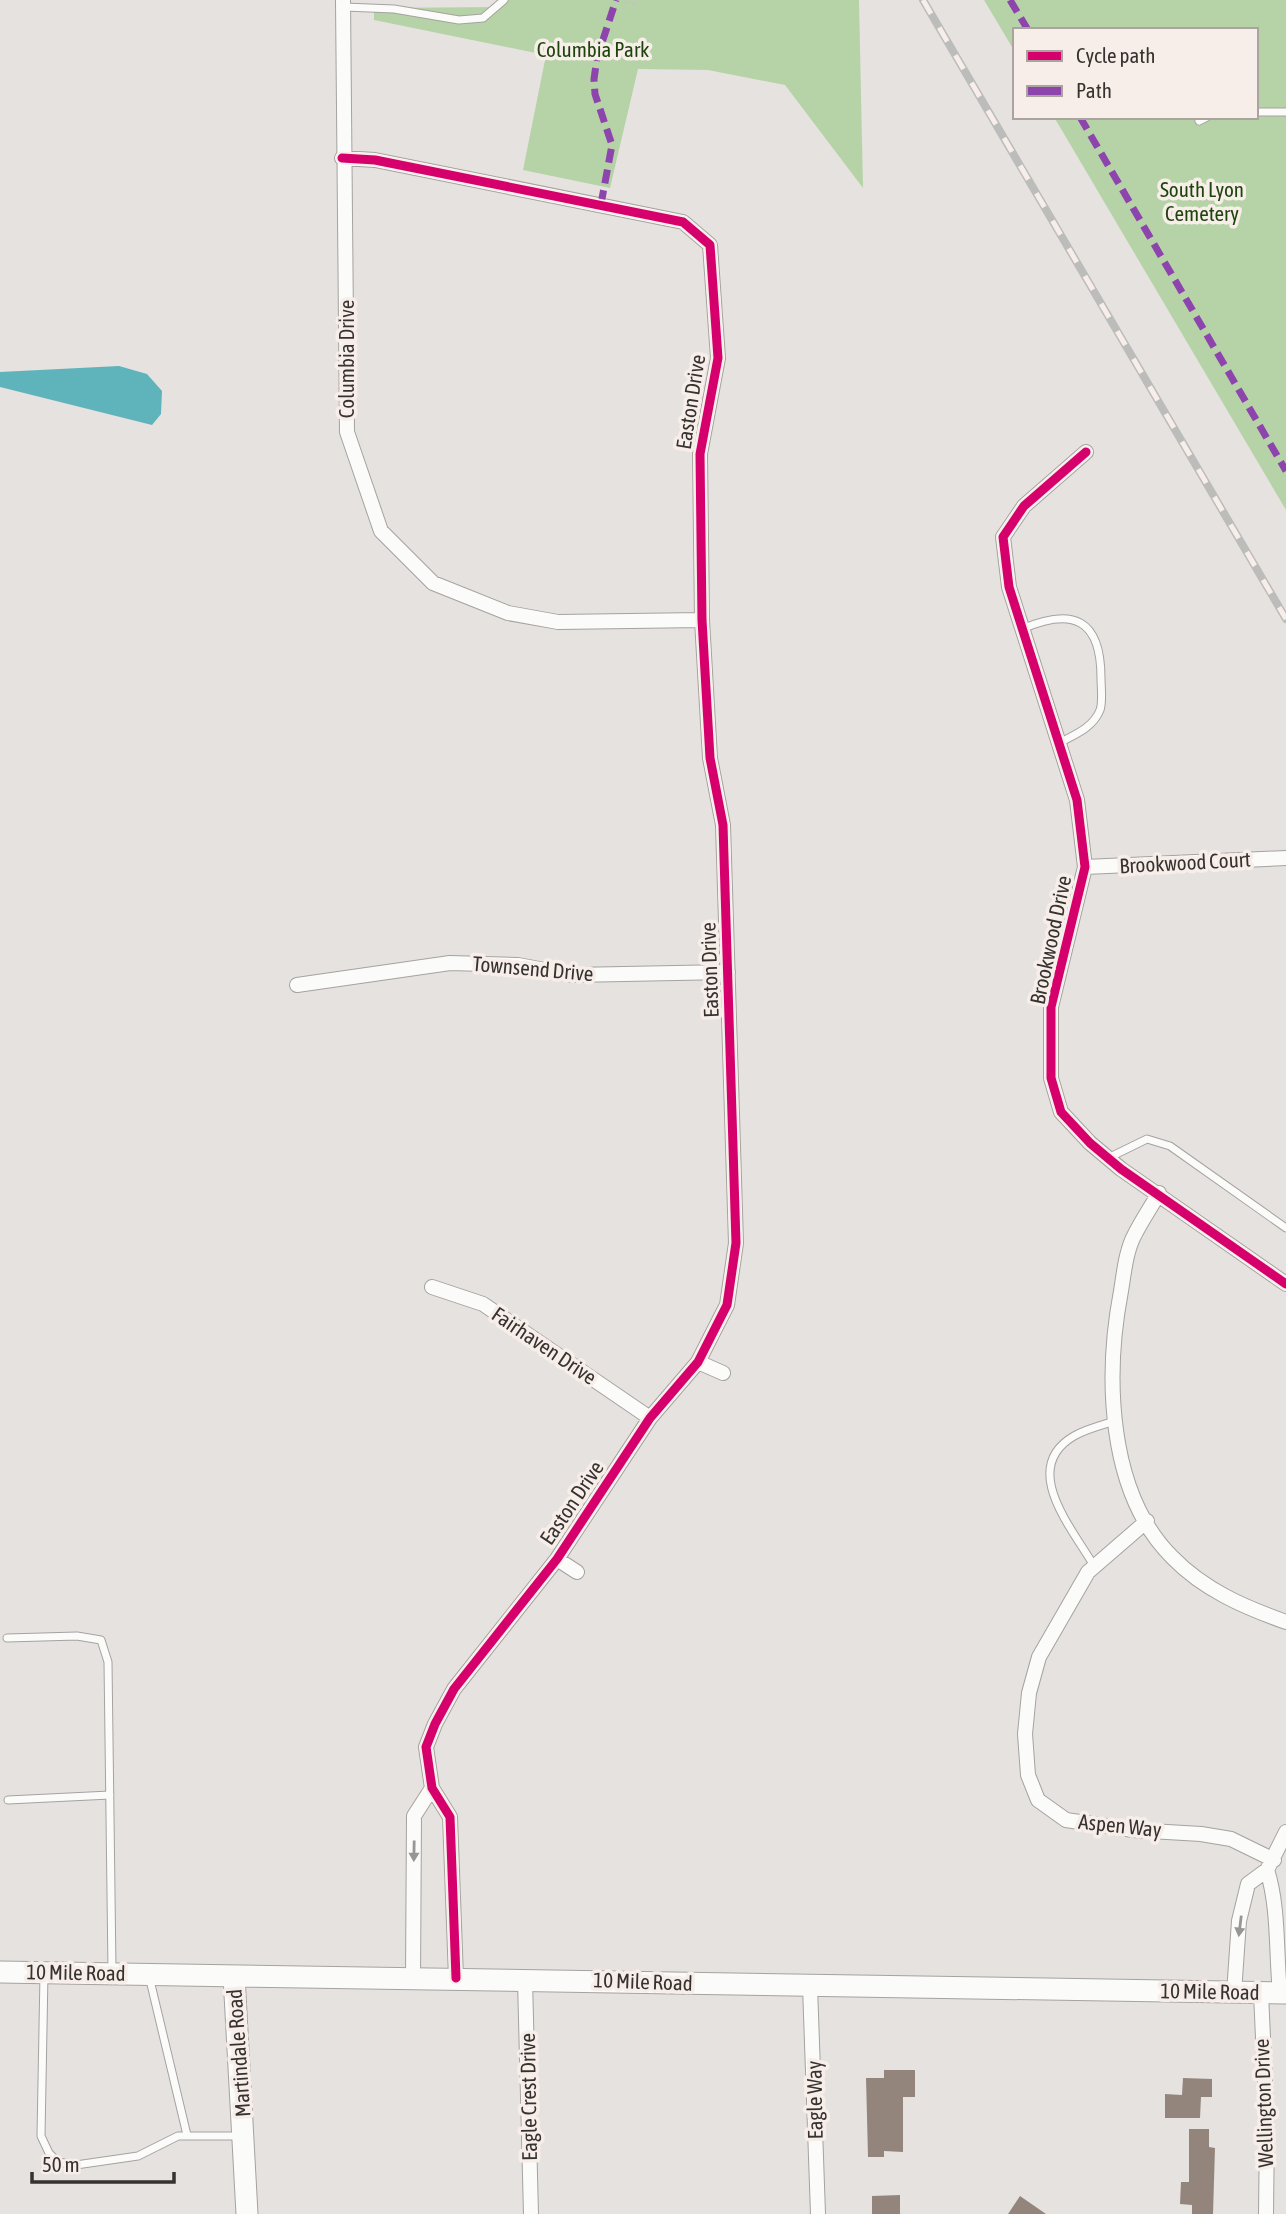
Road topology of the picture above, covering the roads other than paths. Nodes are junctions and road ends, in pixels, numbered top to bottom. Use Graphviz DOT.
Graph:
graph roads {
  1 [pos="504,0"];
  2 [pos="343,3"];
  3 [pos="1258,112"];
  4 [pos="1286,112"];
  5 [pos="342,158"];
  6 [pos="1086,452"];
  7 [pos="702,620"];
  8 [pos="1022,629"];
  9 [pos="1059,744"];
  10 [pos="1286,858"];
  11 [pos="1085,867"];
  12 [pos="728,972"];
  13 [pos="297,985"];
  14 [pos="1108,1158"];
  15 [pos="1159,1193"];
  16 [pos="1286,1228"];
  17 [pos="1286,1284"];
  18 [pos="432,1287"];
  19 [pos="698,1362"];
  20 [pos="723,1373"];
  21 [pos="650,1418"];
  22 [pos="1115,1421"];
  23 [pos="1147,1521"];
  24 [pos="556,1559"];
  25 [pos="1094,1566"];
  26 [pos="577,1572"];
  27 [pos="1286,1622"];
  28 [pos="7,1638"];
  29 [pos="432,1788"];
  30 [pos="110,1795"];
  31 [pos="8,1800"];
  32 [pos="1286,1832"];
  33 [pos="1271,1865"];
  34 [pos="0,1972"];
  35 [pos="44,1973"];
  36 [pos="112,1974"];
  37 [pos="149,1975"];
  38 [pos="234,1976"];
  39 [pos="413,1978"];
  40 [pos="456,1978"];
  41 [pos="525,1980"];
  42 [pos="810,1986"];
  43 [pos="1234,1993"];
  44 [pos="1276,1993"];
  45 [pos="187,2135"];
  46 [pos="244,2136"];
  47 [pos="247,2214"];
  48 [pos="531,2214"];
  49 [pos="818,2214"];
  50 [pos="1266,2214"];
  1 -- 2 [label="lane"];
  2 -- 5 [label="street, Columbia Drive"];
  3 -- 4 [label="lane"];
  5 -- 7 [label="street, Columbia Drive"];
  5 -- 7 [label="street, Easton Drive"];
  6 -- 8 [label="street, Brookwood Drive"];
  7 -- 12 [label="street, Easton Drive"];
  8 -- 9 [label="street, Brookwood Drive"];
  8 -- 9 [label="lane"];
  9 -- 11 [label="street, Brookwood Drive"];
  10 -- 11 [label="street, Brookwood Court"];
  11 -- 14 [label="street, Brookwood Drive"];
  12 -- 13 [label="street, Townsend Drive"];
  12 -- 19 [label="street, Easton Drive"];
  14 -- 15 [label="street, Brookwood Drive"];
  14 -- 16 [label="lane"];
  15 -- 17 [label="street, Brookwood Drive"];
  15 -- 22 [label="street"];
  18 -- 21 [label="street, Fairhaven Drive"];
  19 -- 20 [label="street"];
  19 -- 21 [label="street, Easton Drive"];
  21 -- 24 [label="street, Easton Drive"];
  22 -- 23 [label="street"];
  22 -- 25 [label="lane"];
  23 -- 25 [label="street, Aspen Way"];
  23 -- 27 [label="street"];
  24 -- 26 [label="street, Easton Drive"];
  24 -- 29 [label="street, Easton Drive"];
  25 -- 33 [label="street, Aspen Way"];
  28 -- 30 [label="lane"];
  29 -- 39 [label="street, one-way"];
  29 -- 40 [label="street, Easton Drive"];
  30 -- 31 [label="lane"];
  30 -- 36 [label="lane"];
  32 -- 33 [label="street"];
  33 -- 43 [label="street, one-way"];
  33 -- 44 [label="street"];
  34 -- 35 [label="main road, 10 Mile Road"];
  35 -- 36 [label="main road, 10 Mile Road"];
  35 -- 45 [label="lane"];
  36 -- 37 [label="main road, 10 Mile Road"];
  37 -- 38 [label="main road, 10 Mile Road"];
  37 -- 45 [label="lane"];
  38 -- 39 [label="main road, 10 Mile Road"];
  38 -- 46 [label="main road, Martindale Road"];
  39 -- 40 [label="main road, 10 Mile Road"];
  40 -- 41 [label="main road, 10 Mile Road"];
  41 -- 42 [label="main road, 10 Mile Road"];
  41 -- 48 [label="street, Eagle Crest Drive"];
  42 -- 43 [label="main road, 10 Mile Road"];
  42 -- 49 [label="street, Eagle Way"];
  43 -- 44 [label="main road, 10 Mile Road"];
  44 -- 50 [label="street, Wellington Drive"];
  45 -- 46 [label="lane"];
  46 -- 47 [label="main road, Martindale Road"];
}
